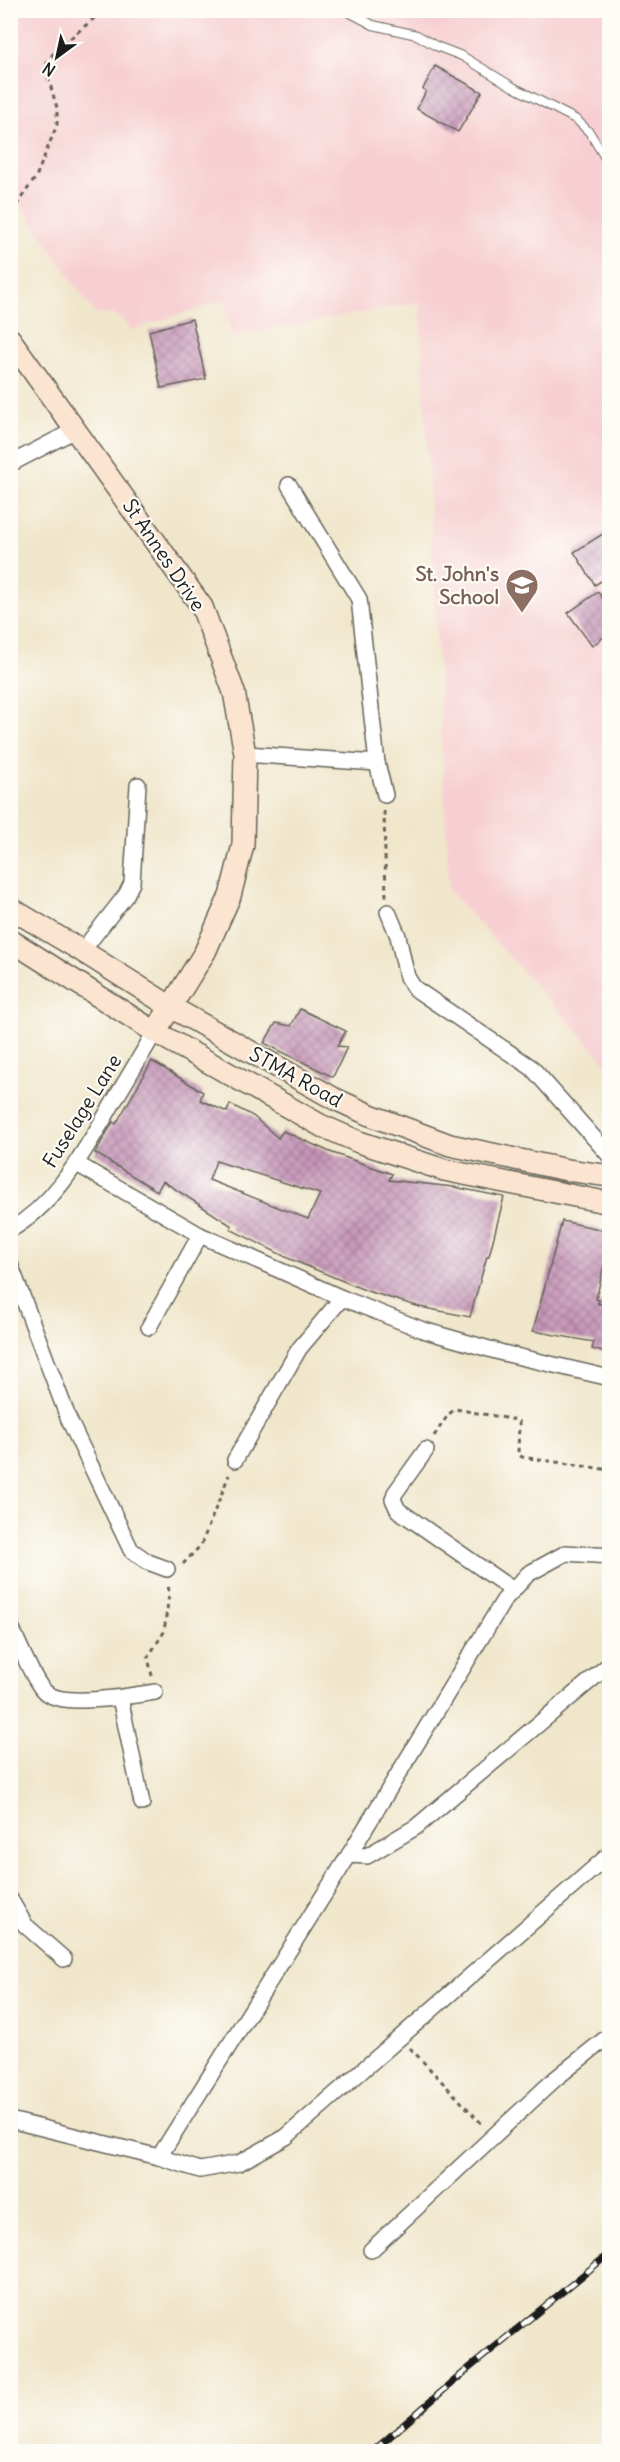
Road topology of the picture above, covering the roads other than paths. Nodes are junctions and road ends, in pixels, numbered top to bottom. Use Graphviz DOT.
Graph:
graph roads {
  1 [pos="345,10"];
  2 [pos="609,166"];
  3 [pos="12,343"];
  4 [pos="76,429"];
  5 [pos="10,464"];
  6 [pos="289,485"];
  7 [pos="245,754"];
  8 [pos="377,763"];
  9 [pos="138,785"];
  10 [pos="385,795"];
  11 [pos="10,908"];
  12 [pos="388,912"];
  13 [pos="10,940"];
  14 [pos="82,951"];
  15 [pos="171,1007"];
  16 [pos="155,1032"];
  17 [pos="609,1156"];
  18 [pos="77,1164"];
  19 [pos="609,1176"];
  20 [pos="609,1203"];
  21 [pos="10,1230"];
  22 [pos="200,1235"];
  23 [pos="10,1264"];
  24 [pos="342,1298"];
  25 [pos="149,1326"];
  26 [pos="609,1378"];
  27 [pos="426,1450"];
  28 [pos="235,1460"];
  29 [pos="609,1556"];
  30 [pos="167,1569"];
  31 [pos="513,1590"];
  32 [pos="10,1625"];
  33 [pos="609,1664"];
  34 [pos="155,1692"];
  35 [pos="120,1698"];
  36 [pos="142,1803"];
  37 [pos="609,1854"];
  38 [pos="349,1855"];
  39 [pos="10,1899"];
  40 [pos="64,1959"];
  41 [pos="609,2035"];
  42 [pos="10,2120"];
  43 [pos="159,2157"];
  44 [pos="371,2250"];
  1 -- 2 [label="lane"];
  3 -- 4 [label="main road, St Annes Drive"];
  4 -- 5 [label="street"];
  4 -- 7 [label="main road, St Annes Drive"];
  6 -- 8 [label="street"];
  7 -- 8 [label="street"];
  7 -- 15 [label="main road, St Annes Drive"];
  8 -- 10 [label="street"];
  9 -- 14 [label="street"];
  11 -- 14 [label="main road, STMA Road"];
  12 -- 17 [label="street"];
  13 -- 16 [label="main road, STMA Road"];
  14 -- 15 [label="main road, STMA Road"];
  15 -- 16 [label="main road, St Annes Drive"];
  15 -- 19 [label="main road, STMA Road"];
  16 -- 18 [label="street, Fuselage Lane"];
  16 -- 20 [label="main road, STMA Road"];
  18 -- 21 [label="street, Fuselage Lane"];
  18 -- 22 [label="street"];
  22 -- 24 [label="street"];
  22 -- 25 [label="street"];
  23 -- 30 [label="street"];
  24 -- 26 [label="street"];
  24 -- 28 [label="street"];
  27 -- 31 [label="street"];
  29 -- 31 [label="street"];
  31 -- 38 [label="street"];
  32 -- 35 [label="street"];
  33 -- 38 [label="street"];
  34 -- 35 [label="street"];
  35 -- 36 [label="street"];
  37 -- 43 [label="street"];
  38 -- 43 [label="street"];
  39 -- 40 [label="street"];
  41 -- 44 [label="street"];
  42 -- 43 [label="street"];
}
